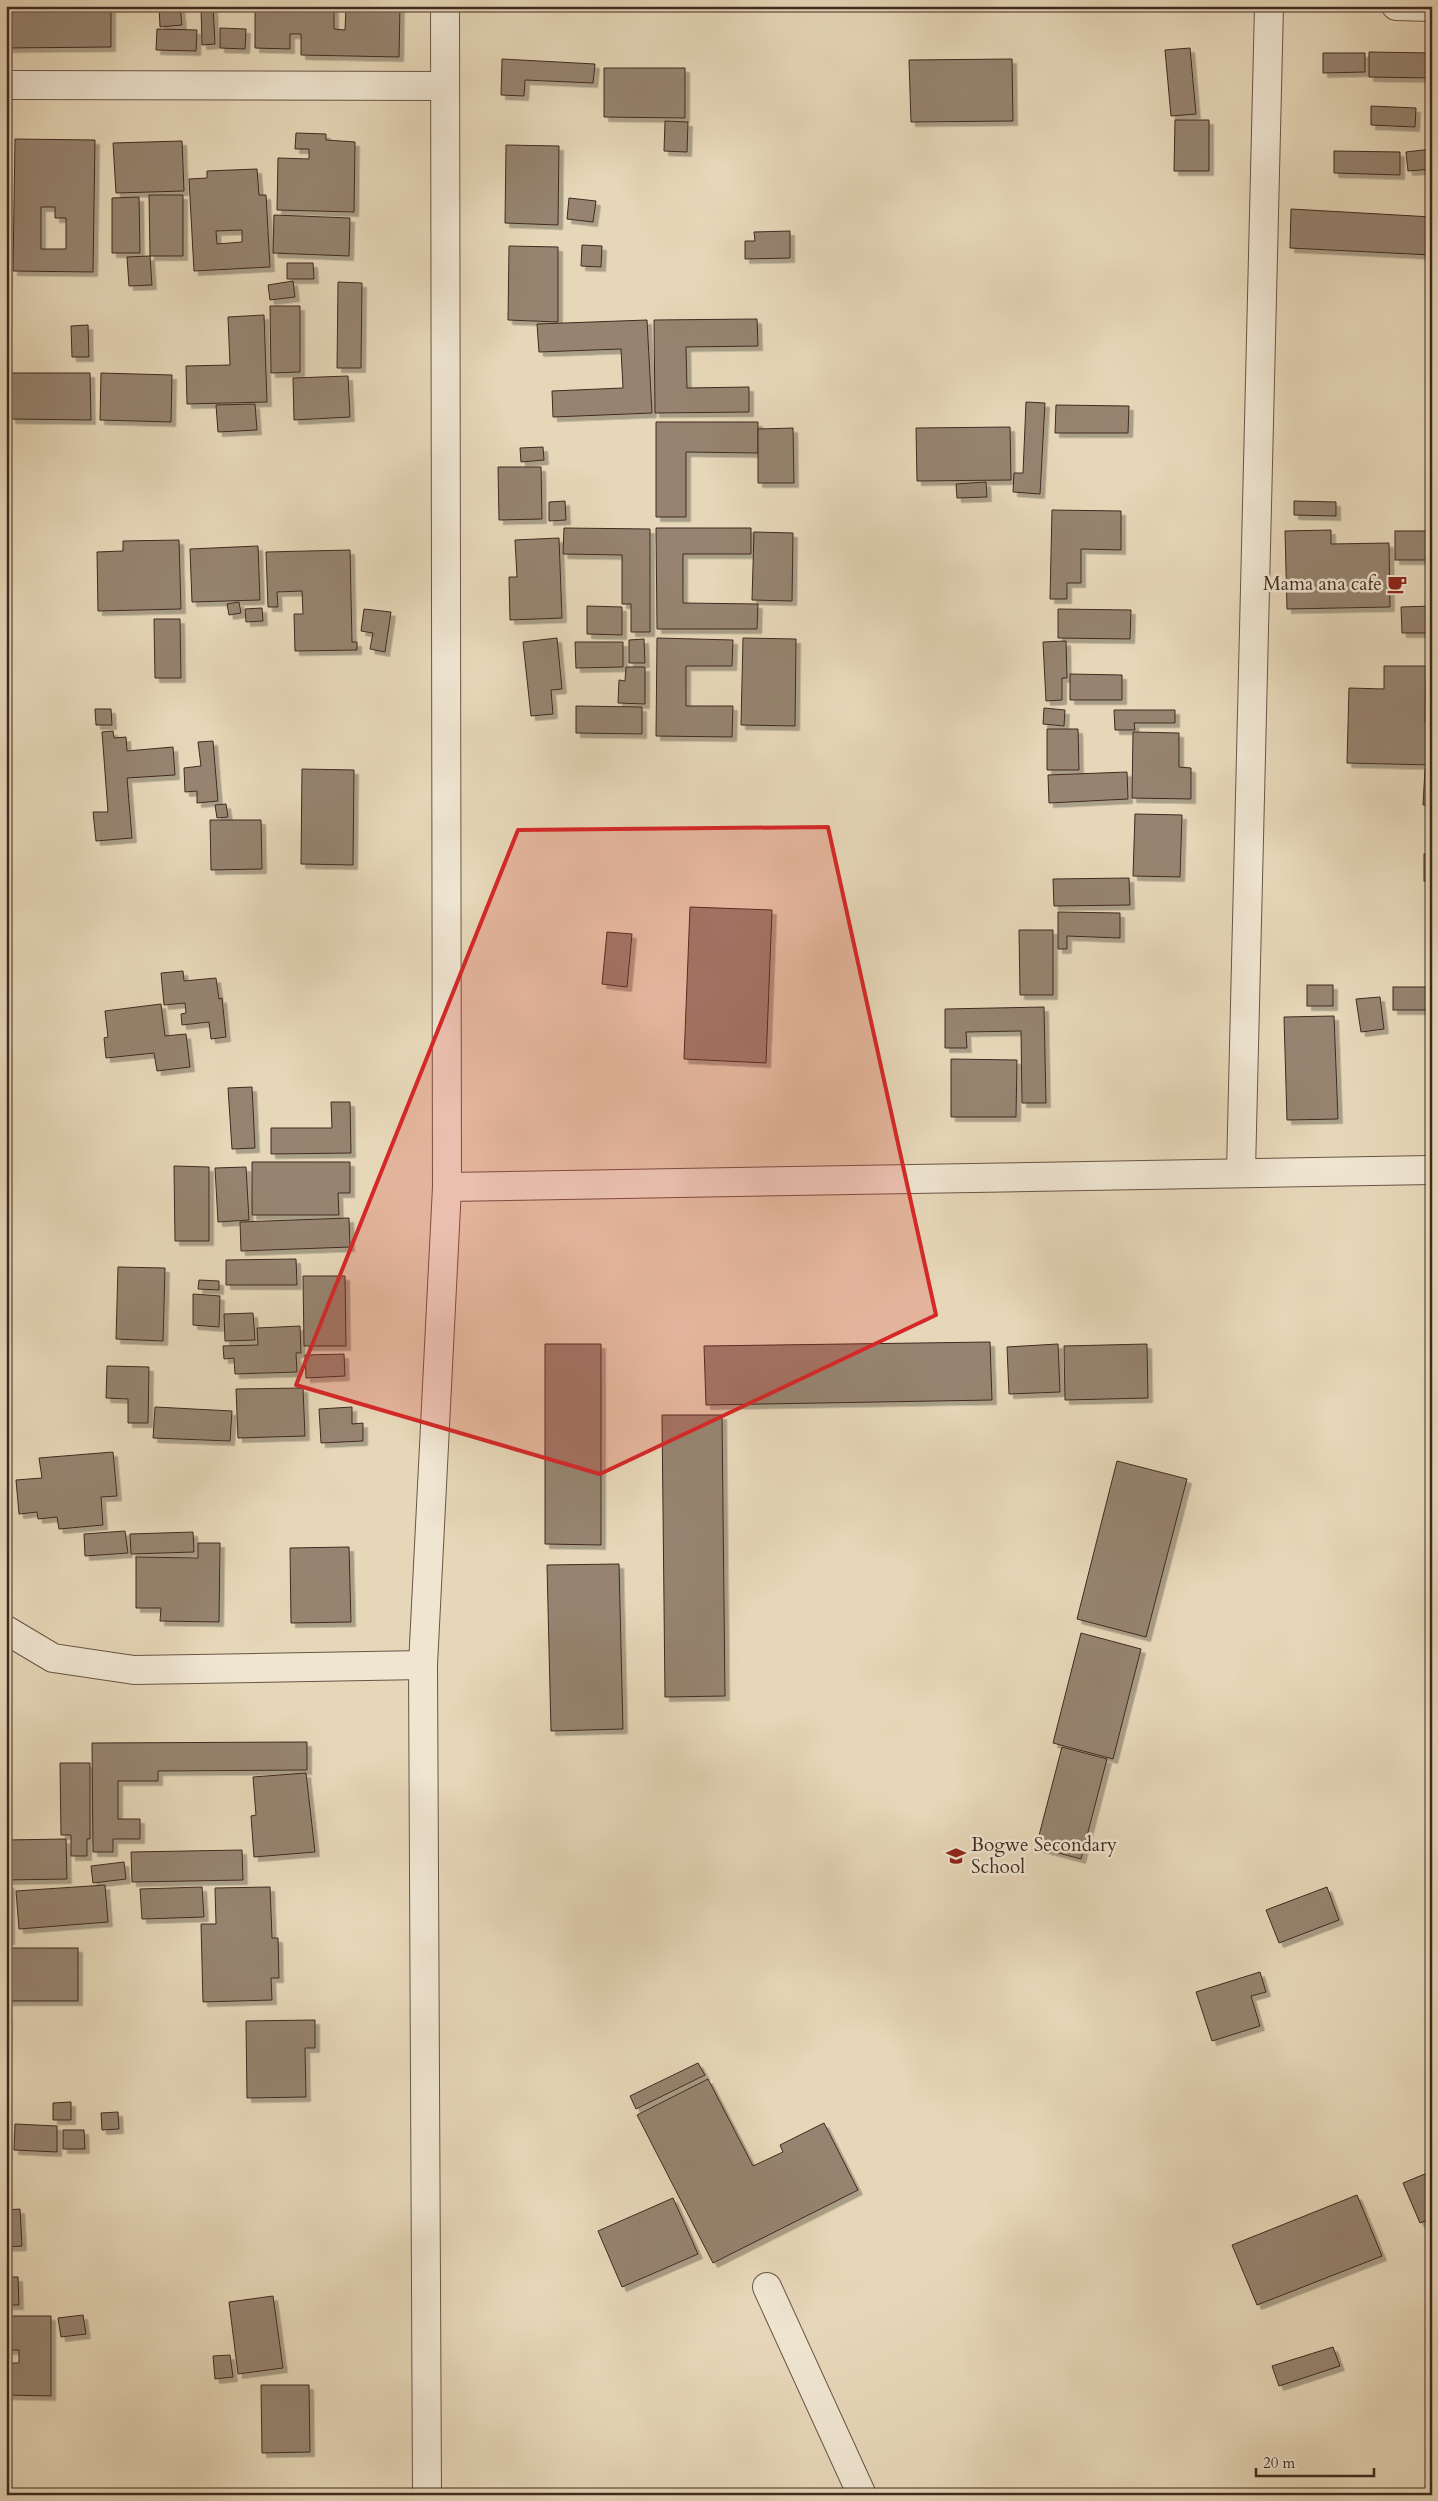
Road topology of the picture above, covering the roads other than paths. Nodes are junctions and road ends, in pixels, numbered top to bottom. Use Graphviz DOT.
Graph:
graph roads {
  1 [pos="445,6"];
  2 [pos="1269,6"];
  3 [pos="1396,6"];
  4 [pos="1432,7"];
  5 [pos="6,85"];
  6 [pos="445,86"];
  7 [pos="1432,1170"];
  8 [pos="1241,1171"];
  9 [pos="447,1187"];
  10 [pos="6,1630"];
  11 [pos="424,1665"];
  12 [pos="767,2287"];
  13 [pos="427,2495"];
  14 [pos="862,2495"];
  1 -- 6 [label="street"];
  2 -- 8 [label="street"];
  3 -- 4 [label="street"];
  5 -- 6 [label="street"];
  6 -- 9 [label="street"];
  7 -- 8 [label="street"];
  8 -- 9 [label="street"];
  9 -- 11 [label="street"];
  10 -- 11 [label="street"];
  11 -- 13 [label="street"];
  12 -- 14 [label="street"];
}
